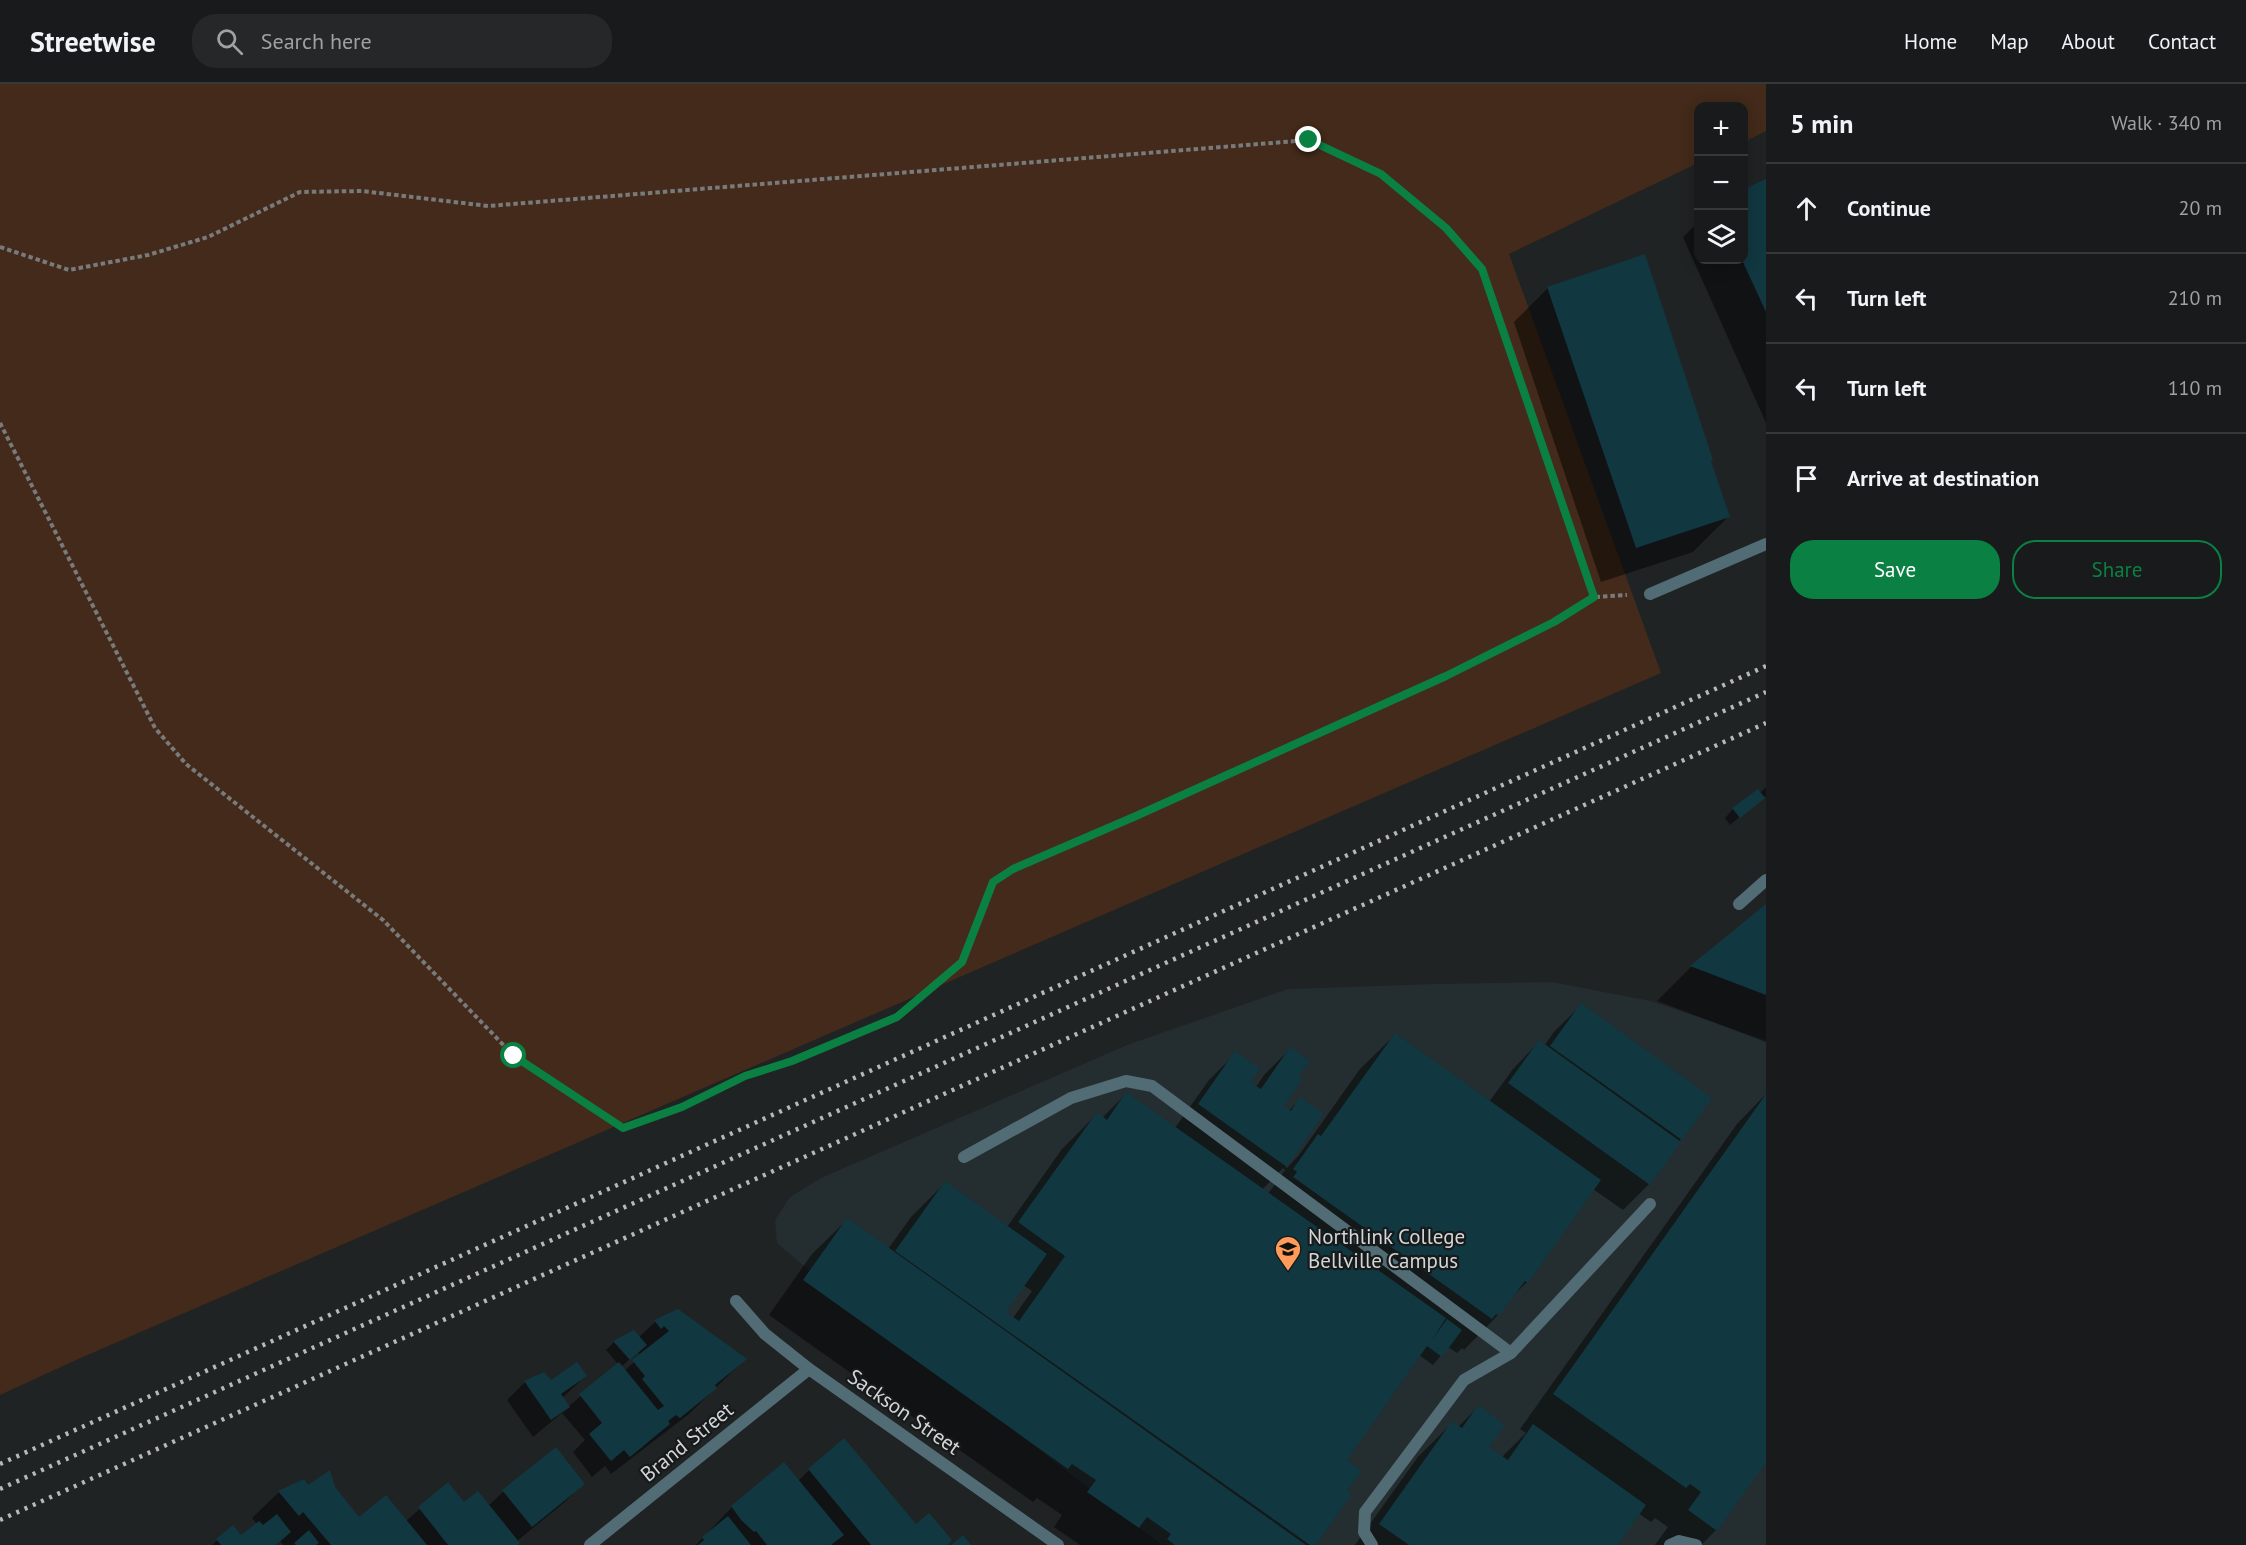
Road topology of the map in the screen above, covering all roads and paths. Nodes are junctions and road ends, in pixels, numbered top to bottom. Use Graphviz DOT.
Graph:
graph roads {
  1 [pos="0,247"];
  2 [pos="0,423"];
  3 [pos="1766,544"];
  4 [pos="1650,594"];
  5 [pos="1594,597"];
  6 [pos="1766,880"];
  7 [pos="1739,904"];
  8 [pos="964,1157"];
  9 [pos="1650,1204"];
  10 [pos="736,1301"];
  11 [pos="1511,1353"];
  12 [pos="809,1369"];
  13 [pos="590,1545"];
  14 [pos="1058,1545"];
  15 [pos="1372,1545"];
  16 [pos="1670,1545"];
  17 [pos="1696,1545"];
  1 -- 5 [label="path"];
  2 -- 5 [label="path"];
  3 -- 4 [label="street"];
  4 -- 5 [label="path"];
  6 -- 7 [label="street"];
  8 -- 11 [label="street"];
  9 -- 11 [label="street"];
  10 -- 12 [label="street, Sackson Street"];
  11 -- 15 [label="street"];
  12 -- 13 [label="street, Brand Street"];
  12 -- 14 [label="street, Sackson Street"];
  16 -- 17 [label="street"];
}
